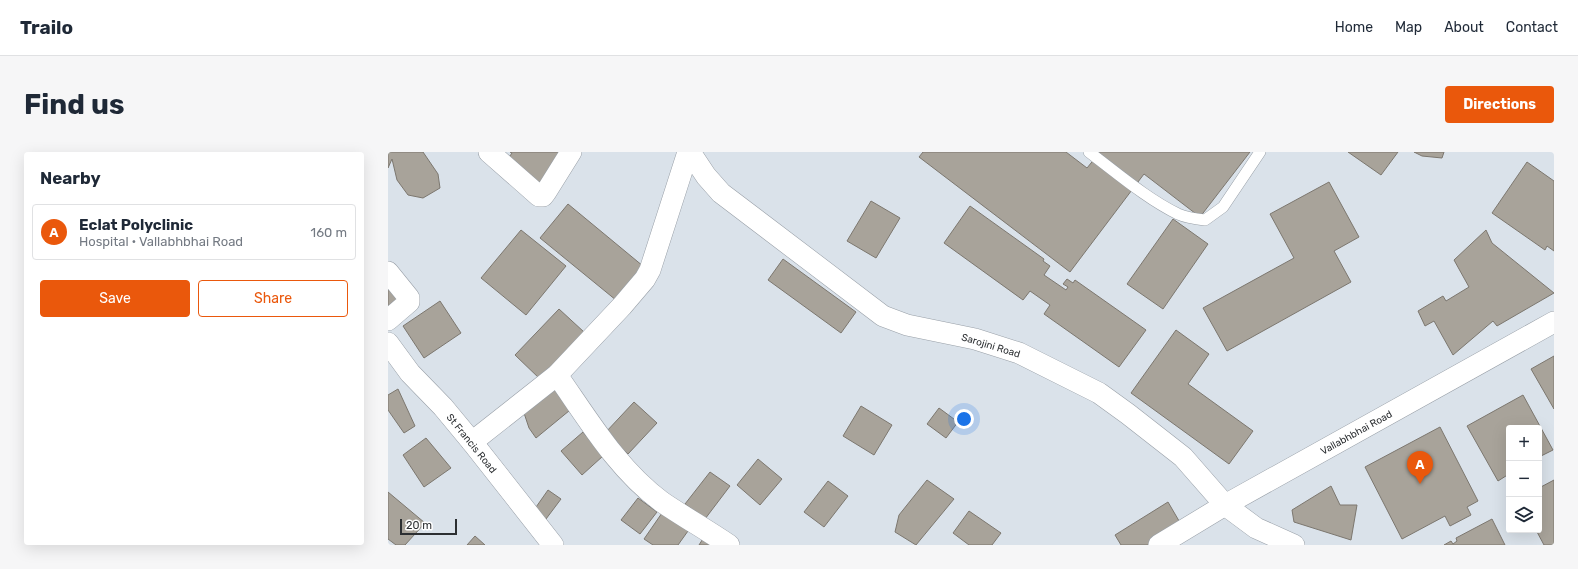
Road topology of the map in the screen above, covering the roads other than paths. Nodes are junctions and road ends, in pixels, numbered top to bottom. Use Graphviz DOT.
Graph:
graph roads {
  1 [pos="489,152"];
  2 [pos="571,152"];
  3 [pos="689,152"];
  4 [pos="1089,152"];
  5 [pos="1260,152"];
  6 [pos="388,272"];
  7 [pos="388,320"];
  8 [pos="1554,322"];
  9 [pos="388,343"];
  10 [pos="557,374"];
  11 [pos="472,442"];
  12 [pos="1225,505"];
  13 [pos="553,545"];
  14 [pos="729,545"];
  15 [pos="1159,545"];
  16 [pos="1294,545"];
  1 -- 2 [label="street"];
  3 -- 10 [label="street"];
  3 -- 12 [label="street, Sarojini Road"];
  4 -- 5 [label="lane"];
  6 -- 7 [label="street"];
  8 -- 12 [label="street, Vallabhbhai Road"];
  9 -- 11 [label="street, St Francis Road"];
  10 -- 11 [label="street"];
  10 -- 14 [label="street"];
  11 -- 13 [label="street, St Francis Road"];
  12 -- 15 [label="street, Vallabhbhai Road"];
  12 -- 16 [label="street, Sarojini Road"];
}
